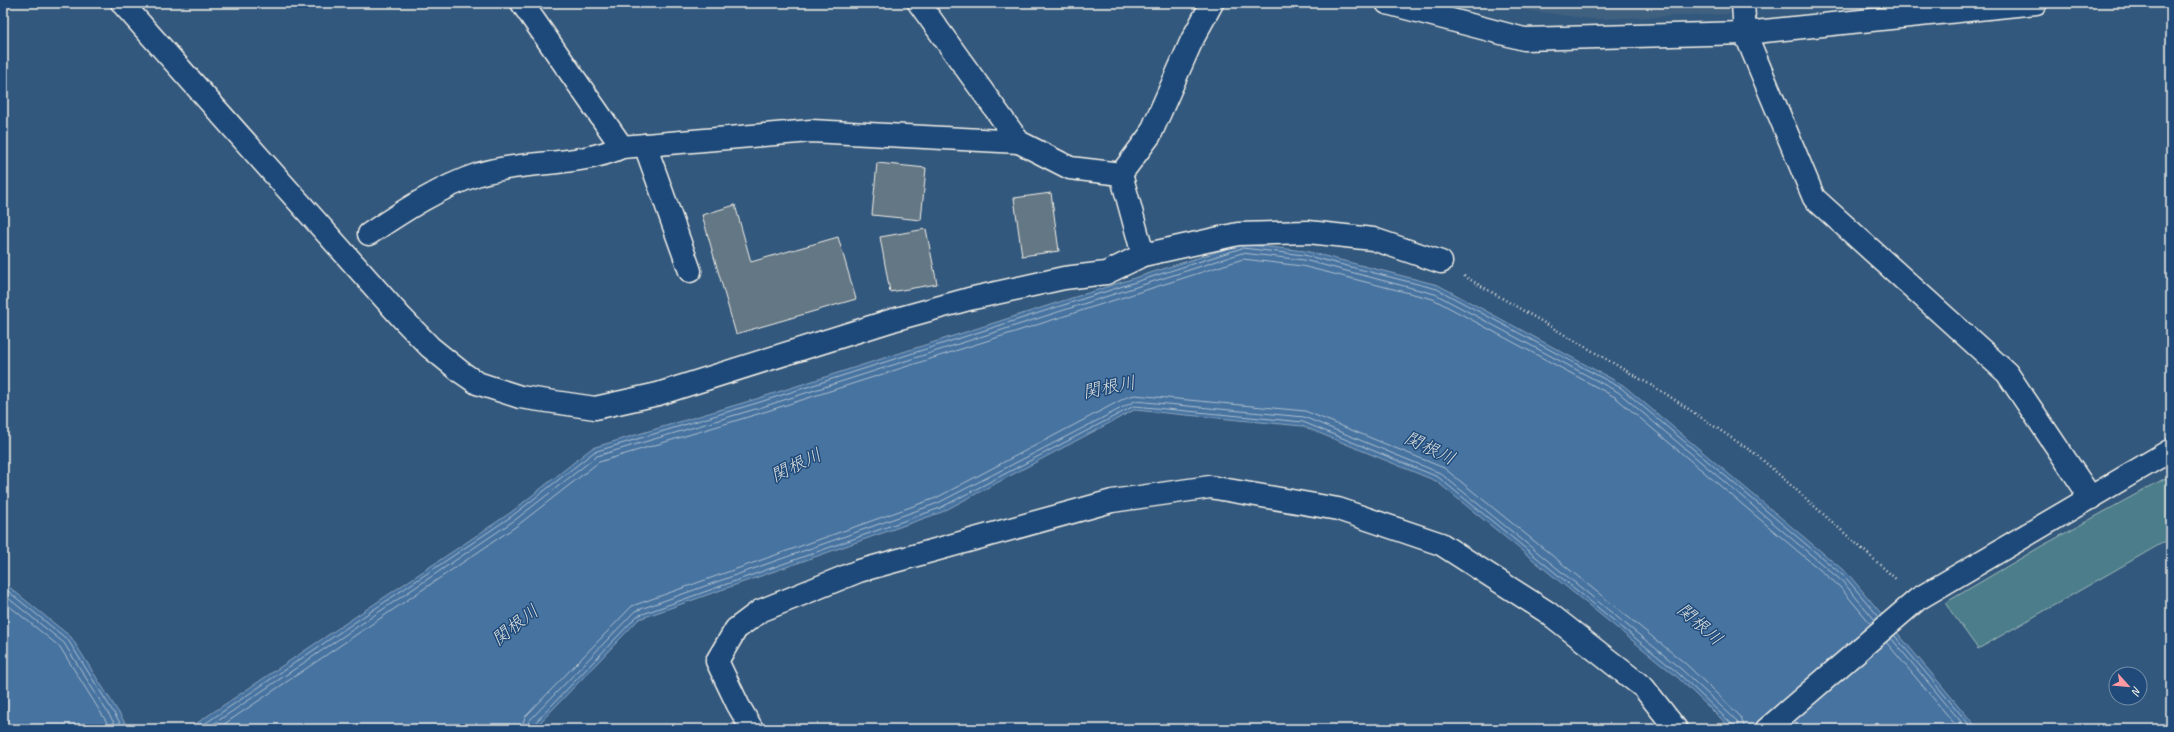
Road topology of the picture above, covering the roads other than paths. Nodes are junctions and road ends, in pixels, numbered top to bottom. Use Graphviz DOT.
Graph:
graph roads {
  1 [pos="522,3"];
  2 [pos="919,3"];
  3 [pos="1212,3"];
  4 [pos="1387,3"];
  5 [pos="1742,3"];
  6 [pos="2036,3"];
  7 [pos="133,7"];
  8 [pos="1745,34"];
  9 [pos="1019,142"];
  10 [pos="645,145"];
  11 [pos="622,147"];
  12 [pos="1121,174"];
  13 [pos="369,234"];
  14 [pos="1143,255"];
  15 [pos="1441,262"];
  16 [pos="690,271"];
  17 [pos="2171,450"];
  18 [pos="2091,498"];
  19 [pos="752,729"];
  20 [pos="1676,729"];
  21 [pos="1767,729"];
  1 -- 11 [label="street"];
  2 -- 9 [label="street"];
  3 -- 12 [label="street"];
  4 -- 8 [label="street"];
  5 -- 8 [label="street"];
  6 -- 8 [label="street"];
  7 -- 14 [label="street"];
  8 -- 18 [label="street"];
  9 -- 10 [label="street"];
  9 -- 12 [label="street"];
  10 -- 11 [label="street"];
  10 -- 16 [label="street"];
  11 -- 13 [label="street"];
  12 -- 14 [label="street"];
  14 -- 15 [label="street"];
  17 -- 18 [label="street"];
  18 -- 21 [label="street"];
  19 -- 20 [label="street"];
}
